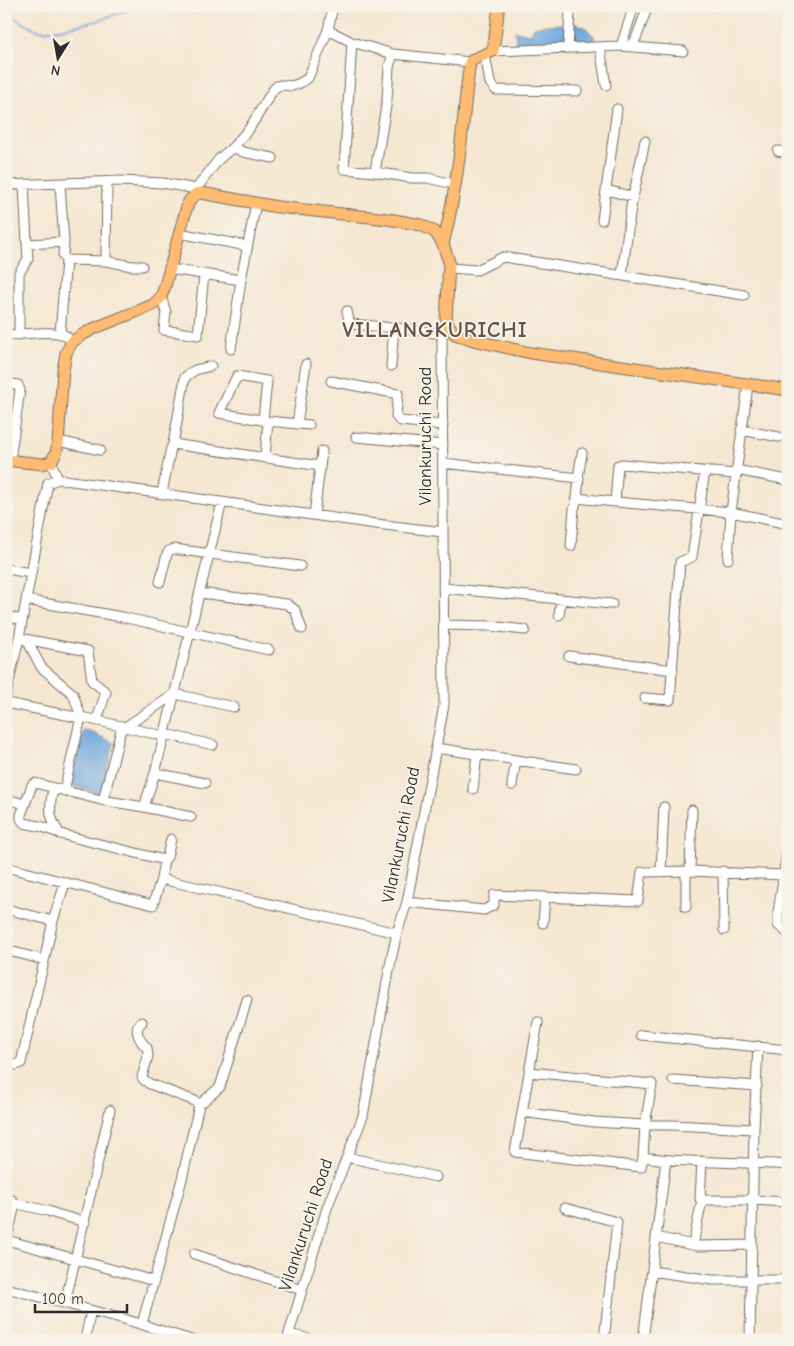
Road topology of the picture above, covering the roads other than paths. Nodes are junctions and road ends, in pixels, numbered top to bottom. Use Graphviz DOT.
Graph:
graph roads {
  1 [pos="333,6"];
  2 [pos="499,6"];
  3 [pos="634,6"];
  4 [pos="648,6"];
  5 [pos="570,12"];
  6 [pos="328,30"];
  7 [pos="352,42"];
  8 [pos="621,46"];
  9 [pos="600,47"];
  10 [pos="568,48"];
  11 [pos="683,51"];
  12 [pos="489,53"];
  13 [pos="393,54"];
  14 [pos="470,62"];
  15 [pos="606,85"];
  16 [pos="577,91"];
  17 [pos="617,109"];
  18 [pos="645,141"];
  19 [pos="233,147"];
  20 [pos="778,151"];
  21 [pos="788,153"];
  22 [pos="274,158"];
  23 [pos="375,172"];
  24 [pos="107,182"];
  25 [pos="24,184"];
  26 [pos="60,184"];
  27 [pos="454,184"];
  28 [pos="6,185"];
  29 [pos="607,190"];
  30 [pos="196,192"];
  31 [pos="633,196"];
  32 [pos="256,203"];
  33 [pos="602,220"];
  34 [pos="179,233"];
  35 [pos="64,242"];
  36 [pos="27,244"];
  37 [pos="443,244"];
  38 [pos="247,246"];
  39 [pos="66,260"];
  40 [pos="106,261"];
  41 [pos="142,266"];
  42 [pos="449,268"];
  43 [pos="170,269"];
  44 [pos="204,274"];
  45 [pos="622,276"];
  46 [pos="241,280"];
  47 [pos="744,295"];
  48 [pos="161,297"];
  49 [pos="347,312"];
  50 [pos="446,322"];
  51 [pos="394,328"];
  52 [pos="60,334"];
  53 [pos="442,334"];
  54 [pos="6,335"];
  55 [pos="19,335"];
  56 [pos="72,342"];
  57 [pos="231,349"];
  58 [pos="306,364"];
  59 [pos="211,366"];
  60 [pos="392,366"];
  61 [pos="331,381"];
  62 [pos="6,383"];
  63 [pos="748,385"];
  64 [pos="788,390"];
  65 [pos="266,420"];
  66 [pos="297,424"];
  67 [pos="309,425"];
  68 [pos="442,425"];
  69 [pos="741,430"];
  70 [pos="356,437"];
  71 [pos="778,437"];
  72 [pos="58,442"];
  73 [pos="173,444"];
  74 [pos="443,445"];
  75 [pos="100,450"];
  76 [pos="322,451"];
  77 [pos="582,452"];
  78 [pos="265,458"];
  79 [pos="7,460"];
  80 [pos="50,462"];
  81 [pos="443,463"];
  82 [pos="320,466"];
  83 [pos="705,471"];
  84 [pos="736,472"];
  85 [pos="58,478"];
  86 [pos="578,478"];
  87 [pos="788,480"];
  88 [pos="162,493"];
  89 [pos="576,498"];
  90 [pos="222,502"];
  91 [pos="615,502"];
  92 [pos="699,509"];
  93 [pos="731,512"];
  94 [pos="314,515"];
  95 [pos="788,524"];
  96 [pos="443,532"];
  97 [pos="571,546"];
  98 [pos="209,554"];
  99 [pos="728,559"];
  100 [pos="300,566"];
  101 [pos="6,569"];
  102 [pos="31,574"];
  103 [pos="160,582"];
  104 [pos="444,588"];
  105 [pos="200,593"];
  106 [pos="26,600"];
  107 [pos="561,600"];
  108 [pos="612,604"];
  109 [pos="6,616"];
  110 [pos="559,616"];
  111 [pos="22,620"];
  112 [pos="444,625"];
  113 [pos="302,629"];
  114 [pos="525,630"];
  115 [pos="190,633"];
  116 [pos="23,639"];
  117 [pos="269,650"];
  118 [pos="10,656"];
  119 [pos="569,656"];
  120 [pos="672,670"];
  121 [pos="175,694"];
  122 [pos="6,695"];
  123 [pos="645,698"];
  124 [pos="6,703"];
  125 [pos="234,708"];
  126 [pos="81,717"];
  127 [pos="97,720"];
  128 [pos="123,726"];
  129 [pos="164,735"];
  130 [pos="213,745"];
  131 [pos="436,748"];
  132 [pos="477,754"];
  133 [pos="516,760"];
  134 [pos="576,769"];
  135 [pos="155,772"];
  136 [pos="205,783"];
  137 [pos="512,786"];
  138 [pos="473,789"];
  139 [pos="62,790"];
  140 [pos="6,799"];
  141 [pos="103,800"];
  142 [pos="25,804"];
  143 [pos="144,807"];
  144 [pos="664,807"];
  145 [pos="692,810"];
  146 [pos="191,817"];
  147 [pos="60,834"];
  148 [pos="171,839"];
  149 [pos="788,845"];
  150 [pos="164,860"];
  151 [pos="6,868"];
  152 [pos="786,868"];
  153 [pos="688,871"];
  154 [pos="661,872"];
  155 [pos="723,872"];
  156 [pos="161,879"];
  157 [pos="65,883"];
  158 [pos="545,897"];
  159 [pos="408,902"];
  160 [pos="686,907"];
  161 [pos="6,909"];
  162 [pos="53,921"];
  163 [pos="543,923"];
  164 [pos="724,930"];
  165 [pos="788,933"];
  166 [pos="397,934"];
  167 [pos="6,950"];
  168 [pos="44,960"];
  169 [pos="247,1000"];
  170 [pos="142,1022"];
  171 [pos="538,1022"];
  172 [pos="641,1035"];
  173 [pos="758,1046"];
  174 [pos="788,1050"];
  175 [pos="6,1063"];
  176 [pos="529,1072"];
  177 [pos="673,1080"];
  178 [pos="757,1086"];
  179 [pos="199,1104"];
  180 [pos="110,1110"];
  181 [pos="522,1112"];
  182 [pos="646,1125"];
  183 [pos="754,1129"];
  184 [pos="347,1157"];
  185 [pos="642,1157"];
  186 [pos="666,1160"];
  187 [pos="702,1161"];
  188 [pos="753,1162"];
  189 [pos="787,1164"];
  190 [pos="436,1177"];
  191 [pos="702,1200"];
  192 [pos="752,1200"];
  193 [pos="10,1201"];
  194 [pos="787,1202"];
  195 [pos="565,1208"];
  196 [pos="85,1222"];
  197 [pos="656,1237"];
  198 [pos="7,1241"];
  199 [pos="693,1245"];
  200 [pos="752,1245"];
  201 [pos="194,1254"];
  202 [pos="76,1260"];
  203 [pos="652,1271"];
  204 [pos="751,1280"];
  205 [pos="788,1280"];
  206 [pos="154,1282"];
  207 [pos="6,1288"];
  208 [pos="302,1290"];
  209 [pos="65,1303"];
  210 [pos="91,1310"];
  211 [pos="142,1324"];
  212 [pos="288,1337"];
  213 [pos="85,1340"];
  214 [pos="191,1340"];
  215 [pos="314,1340"];
  216 [pos="604,1340"];
  217 [pos="643,1340"];
  218 [pos="750,1340"];
  1 -- 6 [label="street"];
  2 -- 12 [label="main road"];
  3 -- 8 [label="street"];
  4 -- 8 [label="street"];
  5 -- 10 [label="street"];
  6 -- 7 [label="street"];
  6 -- 19 [label="street"];
  7 -- 13 [label="street"];
  7 -- 23 [label="street"];
  8 -- 9 [label="street"];
  8 -- 11 [label="street"];
  9 -- 10 [label="street"];
  9 -- 15 [label="street"];
  10 -- 12 [label="street"];
  12 -- 14 [label="main road"];
  12 -- 16 [label="street"];
  13 -- 14 [label="street"];
  13 -- 23 [label="street"];
  14 -- 27 [label="main road"];
  17 -- 29 [label="street"];
  18 -- 31 [label="street"];
  19 -- 22 [label="street"];
  19 -- 30 [label="street"];
  20 -- 21 [label="street"];
  23 -- 27 [label="street"];
  24 -- 26 [label="street"];
  24 -- 30 [label="street"];
  24 -- 40 [label="street"];
  25 -- 26 [label="street"];
  25 -- 28 [label="street"];
  25 -- 36 [label="street"];
  26 -- 35 [label="street"];
  27 -- 37 [label="main road"];
  29 -- 31 [label="street"];
  29 -- 33 [label="street"];
  30 -- 32 [label="main road"];
  30 -- 34 [label="main road"];
  31 -- 45 [label="street"];
  32 -- 37 [label="main road"];
  32 -- 38 [label="street"];
  34 -- 38 [label="street"];
  34 -- 43 [label="main road"];
  35 -- 36 [label="street"];
  35 -- 39 [label="street"];
  36 -- 55 [label="street"];
  37 -- 42 [label="main road"];
  38 -- 46 [label="street"];
  39 -- 40 [label="street"];
  39 -- 52 [label="street"];
  40 -- 41 [label="street"];
  42 -- 45 [label="street"];
  42 -- 50 [label="main road"];
  43 -- 44 [label="street"];
  43 -- 48 [label="main road"];
  44 -- 46 [label="street"];
  44 -- 48 [label="street"];
  45 -- 47 [label="street"];
  46 -- 57 [label="street"];
  48 -- 56 [label="main road"];
  49 -- 51 [label="street"];
  50 -- 53 [label="street, Vilankuruchi Road"];
  50 -- 63 [label="main road"];
  51 -- 53 [label="street"];
  51 -- 60 [label="street"];
  52 -- 55 [label="street"];
  52 -- 56 [label="street"];
  53 -- 68 [label="street, Vilankuruchi Road"];
  54 -- 55 [label="street"];
  56 -- 72 [label="main road"];
  58 -- 66 [label="street"];
  59 -- 73 [label="street"];
  61 -- 68 [label="street"];
  62 -- 79 [label="street"];
  63 -- 64 [label="main road"];
  63 -- 69 [label="street"];
  65 -- 65 [label="street"];
  65 -- 66 [label="street"];
  65 -- 78 [label="street"];
  66 -- 67 [label="street"];
  68 -- 74 [label="street, Vilankuruchi Road"];
  69 -- 71 [label="street"];
  69 -- 84 [label="street"];
  70 -- 74 [label="street"];
  72 -- 75 [label="street"];
  72 -- 80 [label="main road"];
  73 -- 78 [label="street"];
  73 -- 88 [label="street"];
  74 -- 81 [label="street, Vilankuruchi Road"];
  76 -- 82 [label="street"];
  77 -- 86 [label="street"];
  78 -- 82 [label="street"];
  79 -- 80 [label="main road"];
  80 -- 85 [label="street"];
  81 -- 86 [label="street"];
  81 -- 96 [label="street, Vilankuruchi Road"];
  82 -- 94 [label="street"];
  83 -- 84 [label="street"];
  83 -- 91 [label="street"];
  83 -- 92 [label="street"];
  84 -- 87 [label="street"];
  84 -- 93 [label="street"];
  85 -- 88 [label="street"];
  85 -- 102 [label="street"];
  86 -- 89 [label="street"];
  88 -- 90 [label="street"];
  89 -- 91 [label="street"];
  89 -- 97 [label="street"];
  90 -- 94 [label="street"];
  90 -- 98 [label="street"];
  91 -- 92 [label="street"];
  92 -- 93 [label="street"];
  92 -- 120 [label="street"];
  93 -- 95 [label="street"];
  93 -- 99 [label="street"];
  94 -- 96 [label="street"];
  96 -- 104 [label="street, Vilankuruchi Road"];
  98 -- 100 [label="street"];
  98 -- 103 [label="street"];
  98 -- 105 [label="street"];
  101 -- 102 [label="street"];
  102 -- 106 [label="street"];
  104 -- 107 [label="street"];
  104 -- 112 [label="street, Vilankuruchi Road"];
  105 -- 113 [label="street"];
  105 -- 115 [label="street"];
  106 -- 111 [label="street"];
  106 -- 115 [label="street"];
  107 -- 108 [label="street"];
  107 -- 110 [label="street"];
  109 -- 111 [label="street"];
  111 -- 116 [label="street"];
  112 -- 114 [label="street"];
  112 -- 131 [label="street, Vilankuruchi Road"];
  115 -- 117 [label="street"];
  115 -- 121 [label="street"];
  116 -- 118 [label="street"];
  116 -- 126 [label="street"];
  116 -- 127 [label="street"];
  118 -- 122 [label="street"];
  119 -- 120 [label="street"];
  120 -- 123 [label="street"];
  121 -- 125 [label="street"];
  121 -- 128 [label="street"];
  121 -- 129 [label="street"];
  124 -- 126 [label="street"];
  126 -- 127 [label="street"];
  126 -- 139 [label="street"];
  127 -- 128 [label="street"];
  128 -- 129 [label="street"];
  128 -- 141 [label="street"];
  129 -- 130 [label="street"];
  129 -- 135 [label="street"];
  131 -- 132 [label="street"];
  131 -- 159 [label="street, Vilankuruchi Road"];
  132 -- 133 [label="street"];
  132 -- 138 [label="street"];
  133 -- 134 [label="street"];
  133 -- 137 [label="street"];
  135 -- 136 [label="street"];
  135 -- 143 [label="street"];
  139 -- 141 [label="street"];
  139 -- 142 [label="street"];
  139 -- 147 [label="street"];
  140 -- 142 [label="street"];
  141 -- 143 [label="street"];
  142 -- 147 [label="street"];
  143 -- 146 [label="street"];
  144 -- 154 [label="street"];
  145 -- 153 [label="street"];
  147 -- 150 [label="street"];
  148 -- 150 [label="street"];
  149 -- 152 [label="street"];
  150 -- 156 [label="street"];
  151 -- 157 [label="street"];
  152 -- 155 [label="street"];
  152 -- 165 [label="street"];
  153 -- 154 [label="street"];
  153 -- 155 [label="street"];
  153 -- 160 [label="street"];
  154 -- 158 [label="street"];
  155 -- 164 [label="street"];
  156 -- 157 [label="street"];
  156 -- 166 [label="street"];
  157 -- 162 [label="street"];
  158 -- 159 [label="street"];
  158 -- 163 [label="street"];
  159 -- 166 [label="street, Vilankuruchi Road"];
  161 -- 162 [label="street"];
  162 -- 168 [label="street"];
  166 -- 184 [label="street, Vilankuruchi Road"];
  167 -- 168 [label="street"];
  168 -- 175 [label="street"];
  169 -- 179 [label="street"];
  170 -- 179 [label="street"];
  171 -- 176 [label="street"];
  172 -- 173 [label="street"];
  173 -- 174 [label="street"];
  173 -- 178 [label="street"];
  176 -- 181 [label="street"];
  176 -- 182 [label="street"];
  177 -- 178 [label="street"];
  178 -- 183 [label="street"];
  179 -- 206 [label="street"];
  180 -- 196 [label="street"];
  181 -- 182 [label="street"];
  181 -- 185 [label="street"];
  182 -- 183 [label="street"];
  182 -- 185 [label="street"];
  183 -- 188 [label="street"];
  184 -- 190 [label="street"];
  184 -- 208 [label="street, Vilankuruchi Road"];
  185 -- 186 [label="street"];
  186 -- 187 [label="street"];
  186 -- 197 [label="street"];
  187 -- 188 [label="street"];
  187 -- 191 [label="street"];
  188 -- 189 [label="street"];
  188 -- 192 [label="street"];
  191 -- 192 [label="street"];
  191 -- 199 [label="street"];
  192 -- 194 [label="street"];
  192 -- 200 [label="street"];
  193 -- 196 [label="street"];
  193 -- 198 [label="street"];
  195 -- 216 [label="street"];
  196 -- 202 [label="street"];
  197 -- 199 [label="street"];
  197 -- 203 [label="street"];
  198 -- 202 [label="street"];
  199 -- 200 [label="street"];
  200 -- 204 [label="street"];
  201 -- 208 [label="street"];
  202 -- 206 [label="street"];
  202 -- 209 [label="street"];
  203 -- 204 [label="street"];
  203 -- 217 [label="street"];
  204 -- 205 [label="street"];
  204 -- 218 [label="street"];
  206 -- 211 [label="street"];
  207 -- 209 [label="street"];
  208 -- 212 [label="street, Vilankuruchi Road"];
  209 -- 210 [label="street"];
  210 -- 211 [label="street"];
  210 -- 213 [label="street"];
  211 -- 214 [label="street"];
  212 -- 215 [label="street"];
}
